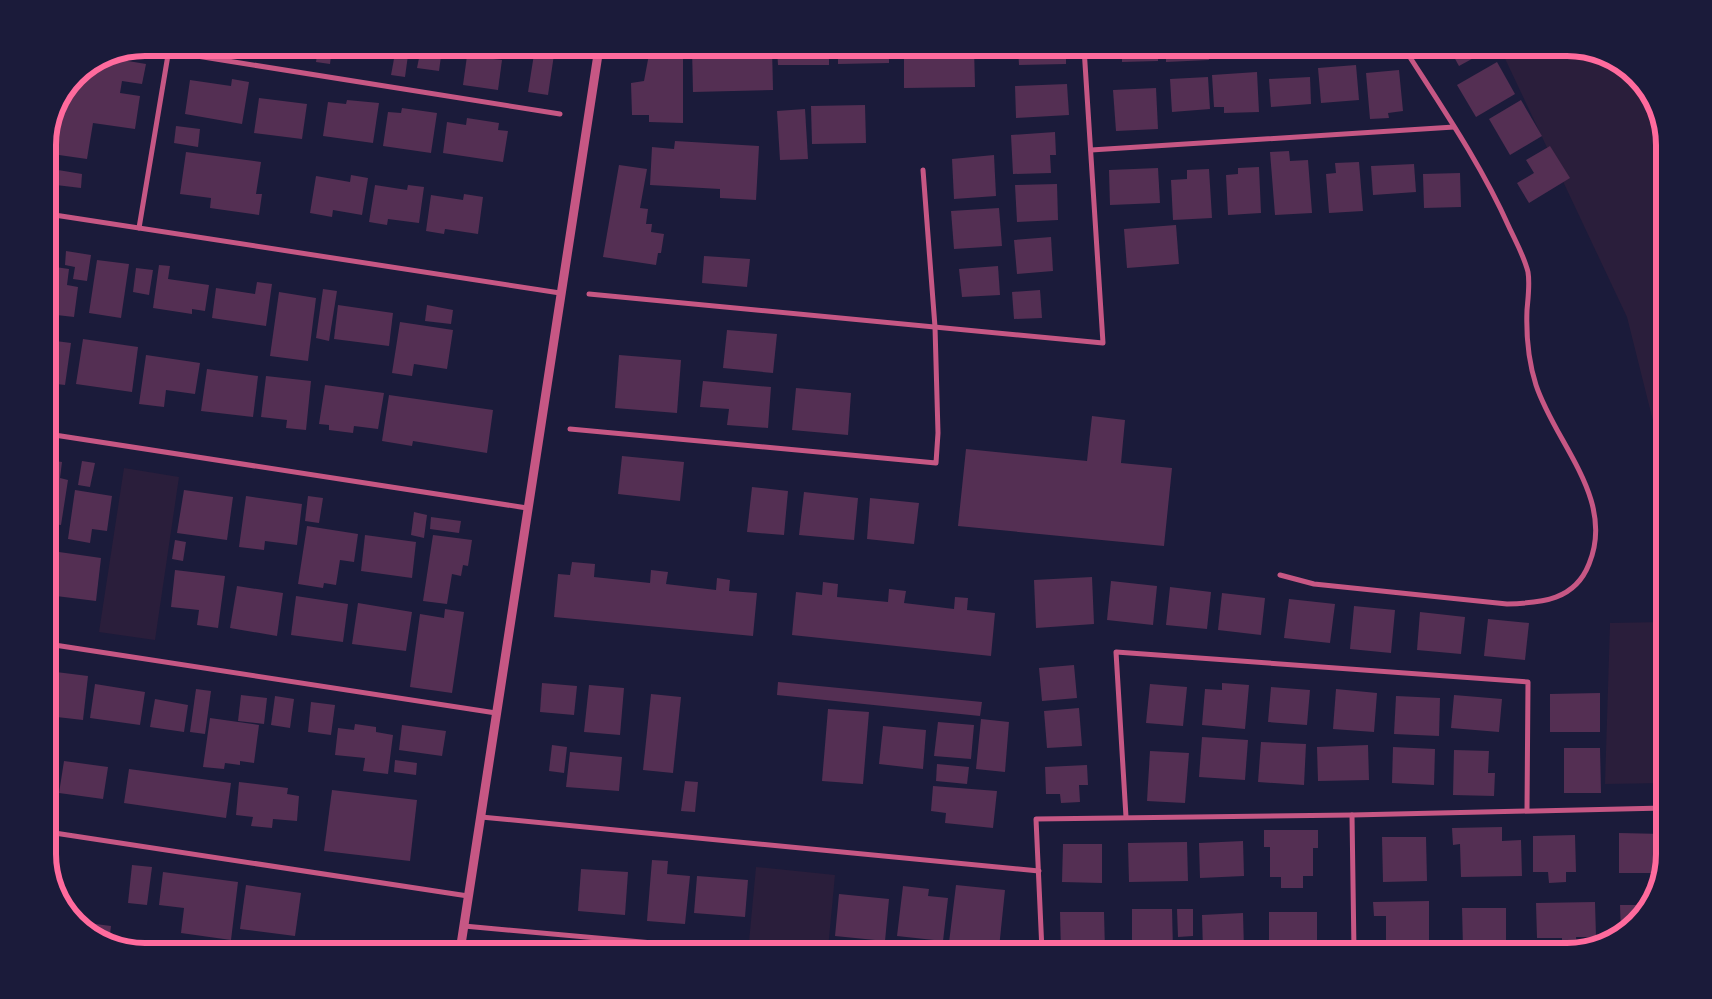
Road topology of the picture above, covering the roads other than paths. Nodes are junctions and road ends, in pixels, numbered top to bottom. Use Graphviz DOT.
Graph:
graph roads {
  1 [pos="168,56"];
  2 [pos="211,56"];
  3 [pos="598,56"];
  4 [pos="1085,56"];
  5 [pos="1409,56"];
  6 [pos="560,114"];
  7 [pos="1454,127"];
  8 [pos="1091,150"];
  9 [pos="923,170"];
  10 [pos="56,215"];
  11 [pos="139,228"];
  12 [pos="560,293"];
  13 [pos="589,294"];
  14 [pos="935,327"];
  15 [pos="570,429"];
  16 [pos="56,435"];
  17 [pos="527,508"];
  18 [pos="1280,575"];
  19 [pos="56,645"];
  20 [pos="496,713"];
  21 [pos="1656,808"];
  22 [pos="1527,810"];
  23 [pos="1352,815"];
  24 [pos="481,817"];
  25 [pos="1126,817"];
  26 [pos="56,833"];
  27 [pos="1039,871"];
  28 [pos="468,896"];
  29 [pos="464,926"];
  30 [pos="461,943"];
  31 [pos="646,943"];
  32 [pos="1042,943"];
  33 [pos="1354,943"];
  1 -- 11 [label="street"];
  2 -- 6 [label="street"];
  3 -- 12 [label="street"];
  4 -- 8 [label="street"];
  5 -- 7 [label="street"];
  7 -- 8 [label="street"];
  7 -- 18 [label="street"];
  8 -- 14 [label="street"];
  9 -- 14 [label="street"];
  10 -- 11 [label="street"];
  11 -- 12 [label="street"];
  12 -- 17 [label="street"];
  13 -- 14 [label="street"];
  14 -- 15 [label="street"];
  16 -- 17 [label="street"];
  17 -- 20 [label="street"];
  19 -- 20 [label="street"];
  20 -- 24 [label="street"];
  21 -- 22 [label="street"];
  22 -- 23 [label="street"];
  22 -- 25 [label="street"];
  23 -- 25 [label="street"];
  23 -- 33 [label="street"];
  24 -- 27 [label="street"];
  24 -- 28 [label="street"];
  25 -- 27 [label="street"];
  26 -- 28 [label="street"];
  27 -- 32 [label="street"];
  28 -- 29 [label="street"];
  29 -- 30 [label="street"];
  29 -- 31 [label="street"];
}
